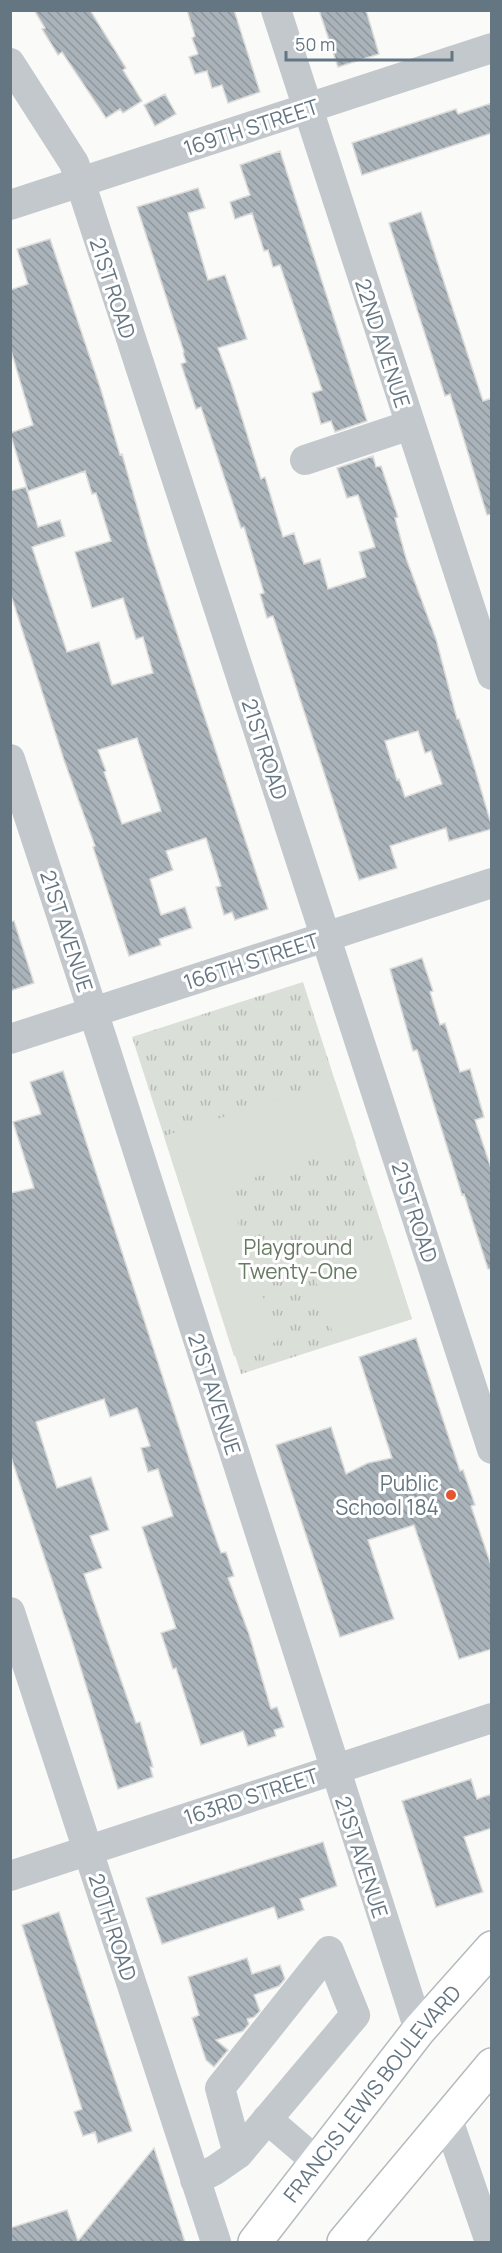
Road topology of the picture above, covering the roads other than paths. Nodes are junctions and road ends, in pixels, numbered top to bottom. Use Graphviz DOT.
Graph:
graph roads {
  1 [pos="276,10"];
  2 [pos="492,48"];
  3 [pos="10,63"];
  4 [pos="307,108"];
  5 [pos="79,182"];
  6 [pos="10,205"];
  7 [pos="410,425"];
  8 [pos="305,460"];
  9 [pos="492,675"];
  10 [pos="10,759"];
  11 [pos="492,883"];
  12 [pos="326,937"];
  13 [pos="94,1012"];
  14 [pos="10,1039"];
  15 [pos="492,1449"];
  16 [pos="10,1612"];
  17 [pos="492,1718"];
  18 [pos="334,1769"];
  19 [pos="88,1850"];
  20 [pos="10,1876"];
  21 [pos="492,1948"];
  22 [pos="418,2030"];
  23 [pos="492,2065"];
  24 [pos="447,2117"];
  25 [pos="267,2120"];
  26 [pos="238,2154"];
  27 [pos="317,2162"];
  28 [pos="195,2180"];
  29 [pos="216,2242"];
  30 [pos="255,2242"];
  31 [pos="344,2242"];
  32 [pos="490,2242"];
  1 -- 4 [label="street, 22ND AVENUE"];
  2 -- 4 [label="street, 169TH STREET"];
  3 -- 5 [label="street, 21ST ROAD"];
  4 -- 5 [label="street, 169TH STREET"];
  4 -- 7 [label="street, 22ND AVENUE"];
  5 -- 6 [label="street, 169TH STREET"];
  5 -- 12 [label="street, 21ST ROAD"];
  7 -- 8 [label="street"];
  7 -- 9 [label="street, 22ND AVENUE"];
  10 -- 13 [label="street, 21ST AVENUE"];
  11 -- 12 [label="street, 166TH STREET"];
  12 -- 13 [label="street, 166TH STREET"];
  12 -- 15 [label="street, 21ST ROAD"];
  13 -- 14 [label="street, 166TH STREET"];
  13 -- 18 [label="street, 21ST AVENUE"];
  16 -- 19 [label="street, 20TH ROAD"];
  17 -- 18 [label="street, 163RD STREET"];
  18 -- 19 [label="street, 163RD STREET"];
  18 -- 22 [label="street, 21ST AVENUE"];
  19 -- 20 [label="street, 163RD STREET"];
  19 -- 28 [label="street, 20TH ROAD"];
  21 -- 22 [label="main road, FRANCIS LEWIS BOULEVARD"];
  22 -- 27 [label="main road, FRANCIS LEWIS BOULEVARD"];
  23 -- 24 [label="main road"];
  24 -- 31 [label="main road"];
  24 -- 32 [label="street"];
  25 -- 26 [label="street"];
  25 -- 26 [label="street"];
  25 -- 27 [label="street"];
  26 -- 28 [label="street"];
  27 -- 30 [label="main road, FRANCIS LEWIS BOULEVARD"];
  28 -- 29 [label="street, 20TH ROAD"];
}
